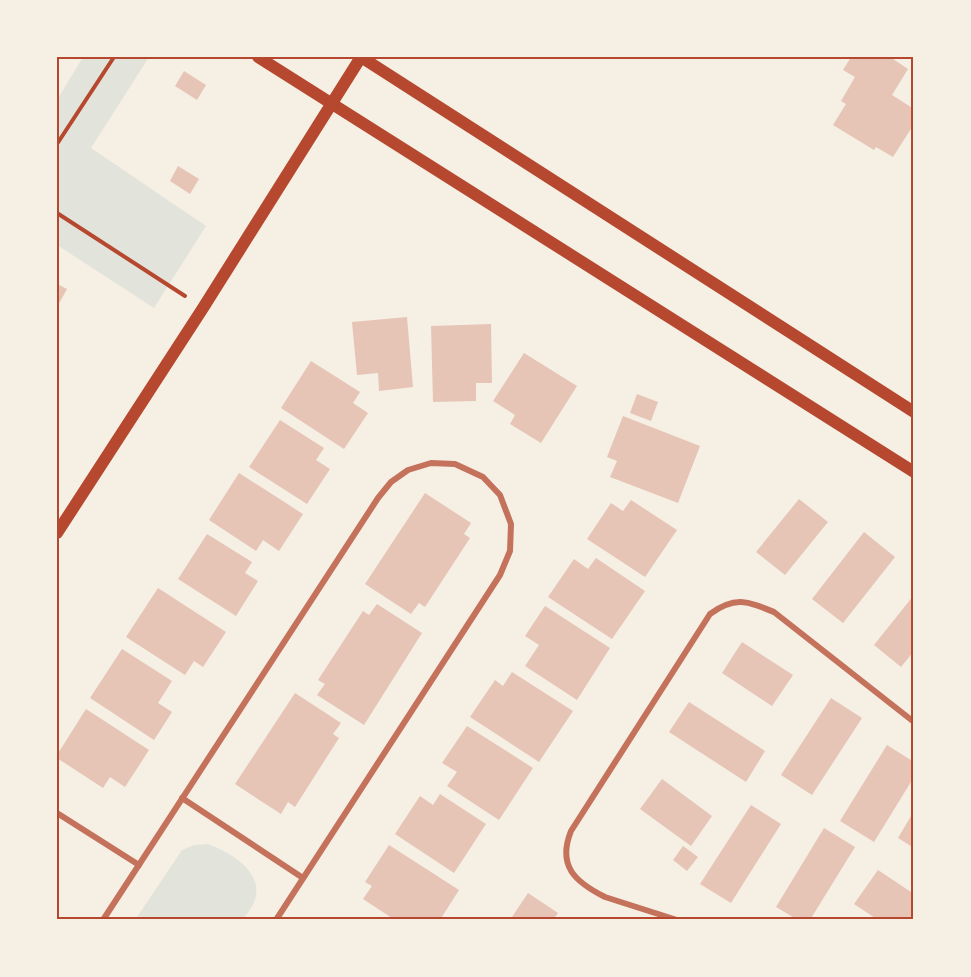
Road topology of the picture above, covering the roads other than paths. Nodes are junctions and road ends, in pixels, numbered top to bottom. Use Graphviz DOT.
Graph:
graph roads {
  1 [pos="258,57"];
  2 [pos="361,57"];
  3 [pos="331,104"];
  4 [pos="914,412"];
  5 [pos="914,472"];
  6 [pos="57,533"];
  7 [pos="914,722"];
  8 [pos="182,798"];
  9 [pos="57,813"];
  10 [pos="139,865"];
  11 [pos="303,878"];
  12 [pos="103,920"];
  13 [pos="276,920"];
  14 [pos="677,920"];
  1 -- 3 [label="main road"];
  2 -- 3 [label="main road"];
  2 -- 4 [label="main road"];
  3 -- 5 [label="main road"];
  3 -- 6 [label="main road"];
  7 -- 14 [label="street"];
  8 -- 10 [label="street"];
  8 -- 11 [label="street"];
  8 -- 11 [label="street"];
  9 -- 10 [label="street"];
  10 -- 12 [label="street"];
  11 -- 13 [label="street"];
}
